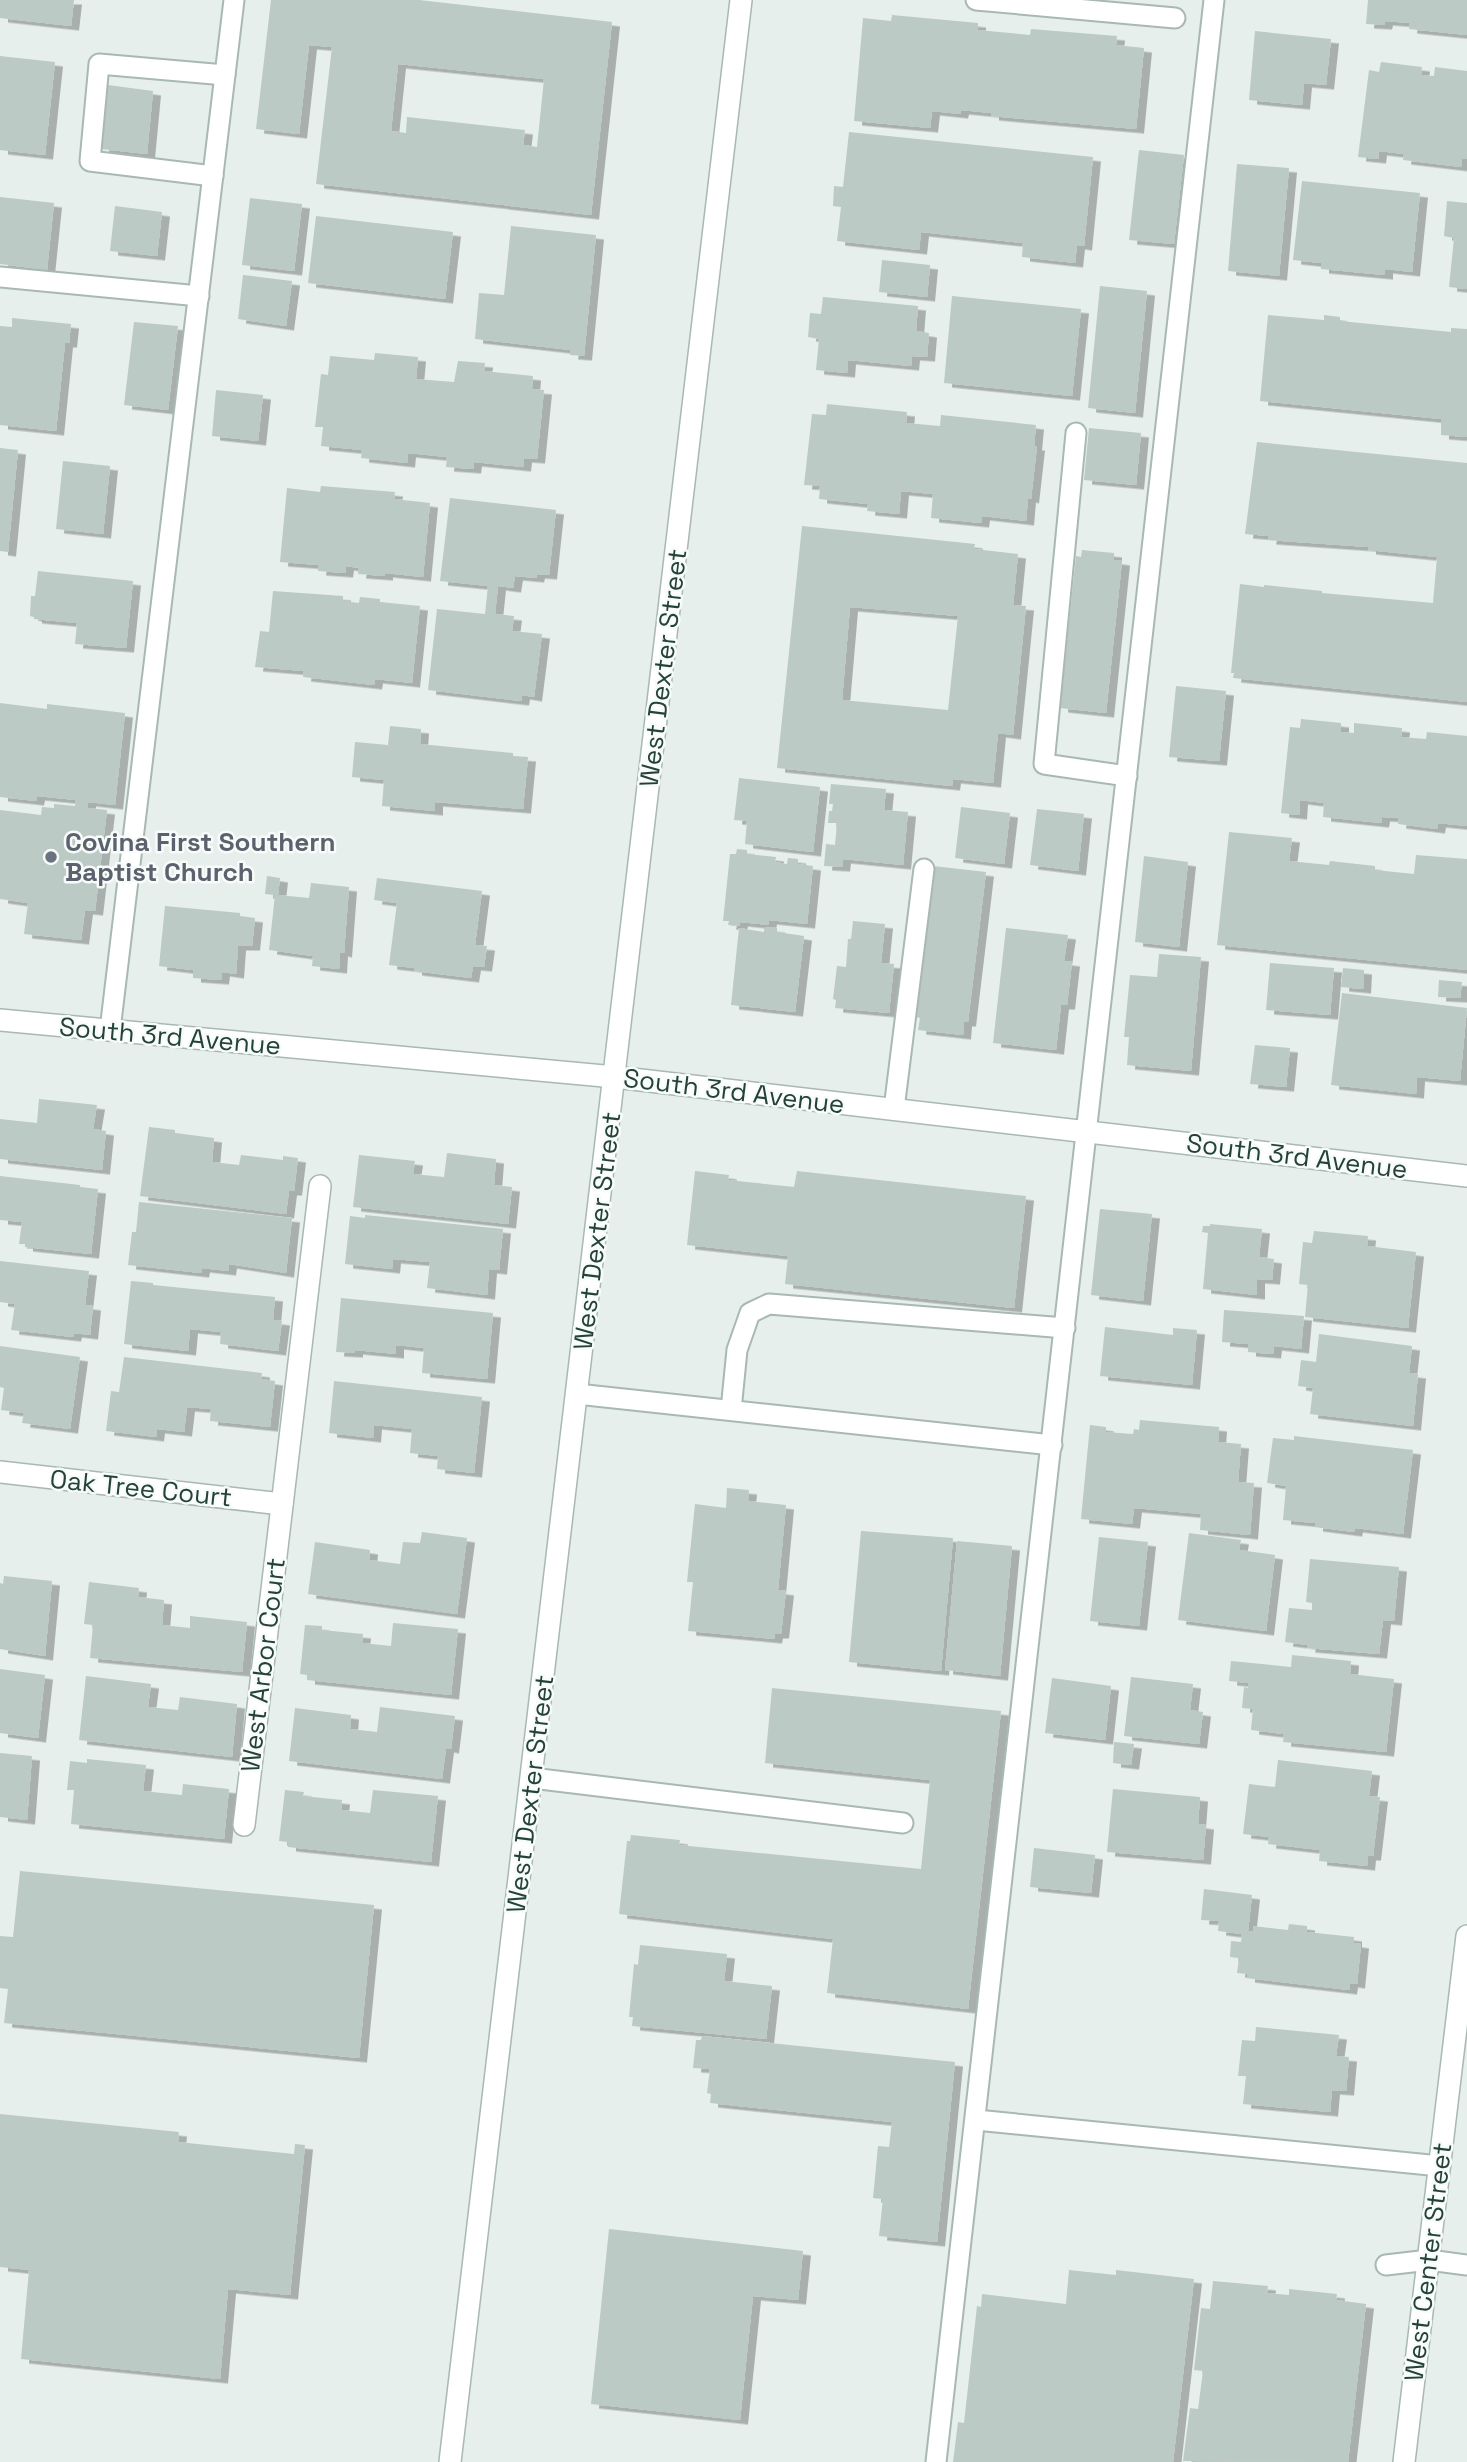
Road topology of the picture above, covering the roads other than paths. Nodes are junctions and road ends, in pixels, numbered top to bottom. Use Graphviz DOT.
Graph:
graph roads {
  1 [pos="234,0"];
  2 [pos="741,0"];
  3 [pos="976,0"];
  4 [pos="1214,0"];
  5 [pos="1175,18"];
  6 [pos="225,75"];
  7 [pos="213,176"];
  8 [pos="0,277"];
  9 [pos="199,296"];
  10 [pos="1076,433"];
  11 [pos="1127,776"];
  12 [pos="925,869"];
  13 [pos="0,1020"];
  14 [pos="110,1030"];
  15 [pos="615,1077"];
  16 [pos="894,1109"];
  17 [pos="1087,1132"];
  18 [pos="1467,1176"];
  19 [pos="320,1186"];
  20 [pos="1065,1328"];
  21 [pos="577,1394"];
  22 [pos="731,1410"];
  23 [pos="1052,1445"];
  24 [pos="0,1472"];
  25 [pos="282,1504"];
  26 [pos="532,1778"];
  27 [pos="903,1823"];
  28 [pos="244,1825"];
  29 [pos="1467,1936"];
  30 [pos="976,2120"];
  31 [pos="1440,2166"];
  32 [pos="1429,2260"];
  33 [pos="1467,2264"];
  34 [pos="1386,2265"];
  35 [pos="450,2462"];
  36 [pos="936,2462"];
  37 [pos="1404,2462"];
  1 -- 6 [label="lane"];
  2 -- 15 [label="street, West Dexter Street"];
  3 -- 5 [label="lane"];
  4 -- 11 [label="lane"];
  6 -- 7 [label="lane"];
  6 -- 7 [label="lane"];
  7 -- 9 [label="lane"];
  8 -- 9 [label="lane"];
  9 -- 14 [label="lane"];
  10 -- 11 [label="lane"];
  11 -- 17 [label="lane"];
  12 -- 16 [label="lane"];
  13 -- 14 [label="street, South 3rd Avenue"];
  14 -- 15 [label="street, South 3rd Avenue"];
  15 -- 16 [label="street, South 3rd Avenue"];
  15 -- 21 [label="street, West Dexter Street"];
  16 -- 17 [label="street, South 3rd Avenue"];
  17 -- 18 [label="street, South 3rd Avenue"];
  17 -- 20 [label="lane"];
  19 -- 25 [label="street, West Arbor Court"];
  20 -- 22 [label="lane"];
  20 -- 23 [label="lane"];
  21 -- 22 [label="lane"];
  21 -- 26 [label="street, West Dexter Street"];
  22 -- 23 [label="lane"];
  23 -- 30 [label="lane"];
  24 -- 25 [label="street, Oak Tree Court"];
  25 -- 28 [label="street, West Arbor Court"];
  26 -- 27 [label="lane"];
  26 -- 35 [label="street, West Dexter Street"];
  29 -- 31 [label="street, West Center Street"];
  30 -- 31 [label="lane"];
  30 -- 36 [label="lane"];
  31 -- 32 [label="street, West Center Street"];
  32 -- 33 [label="lane"];
  32 -- 34 [label="lane"];
  32 -- 37 [label="street, West Center Street"];
}
